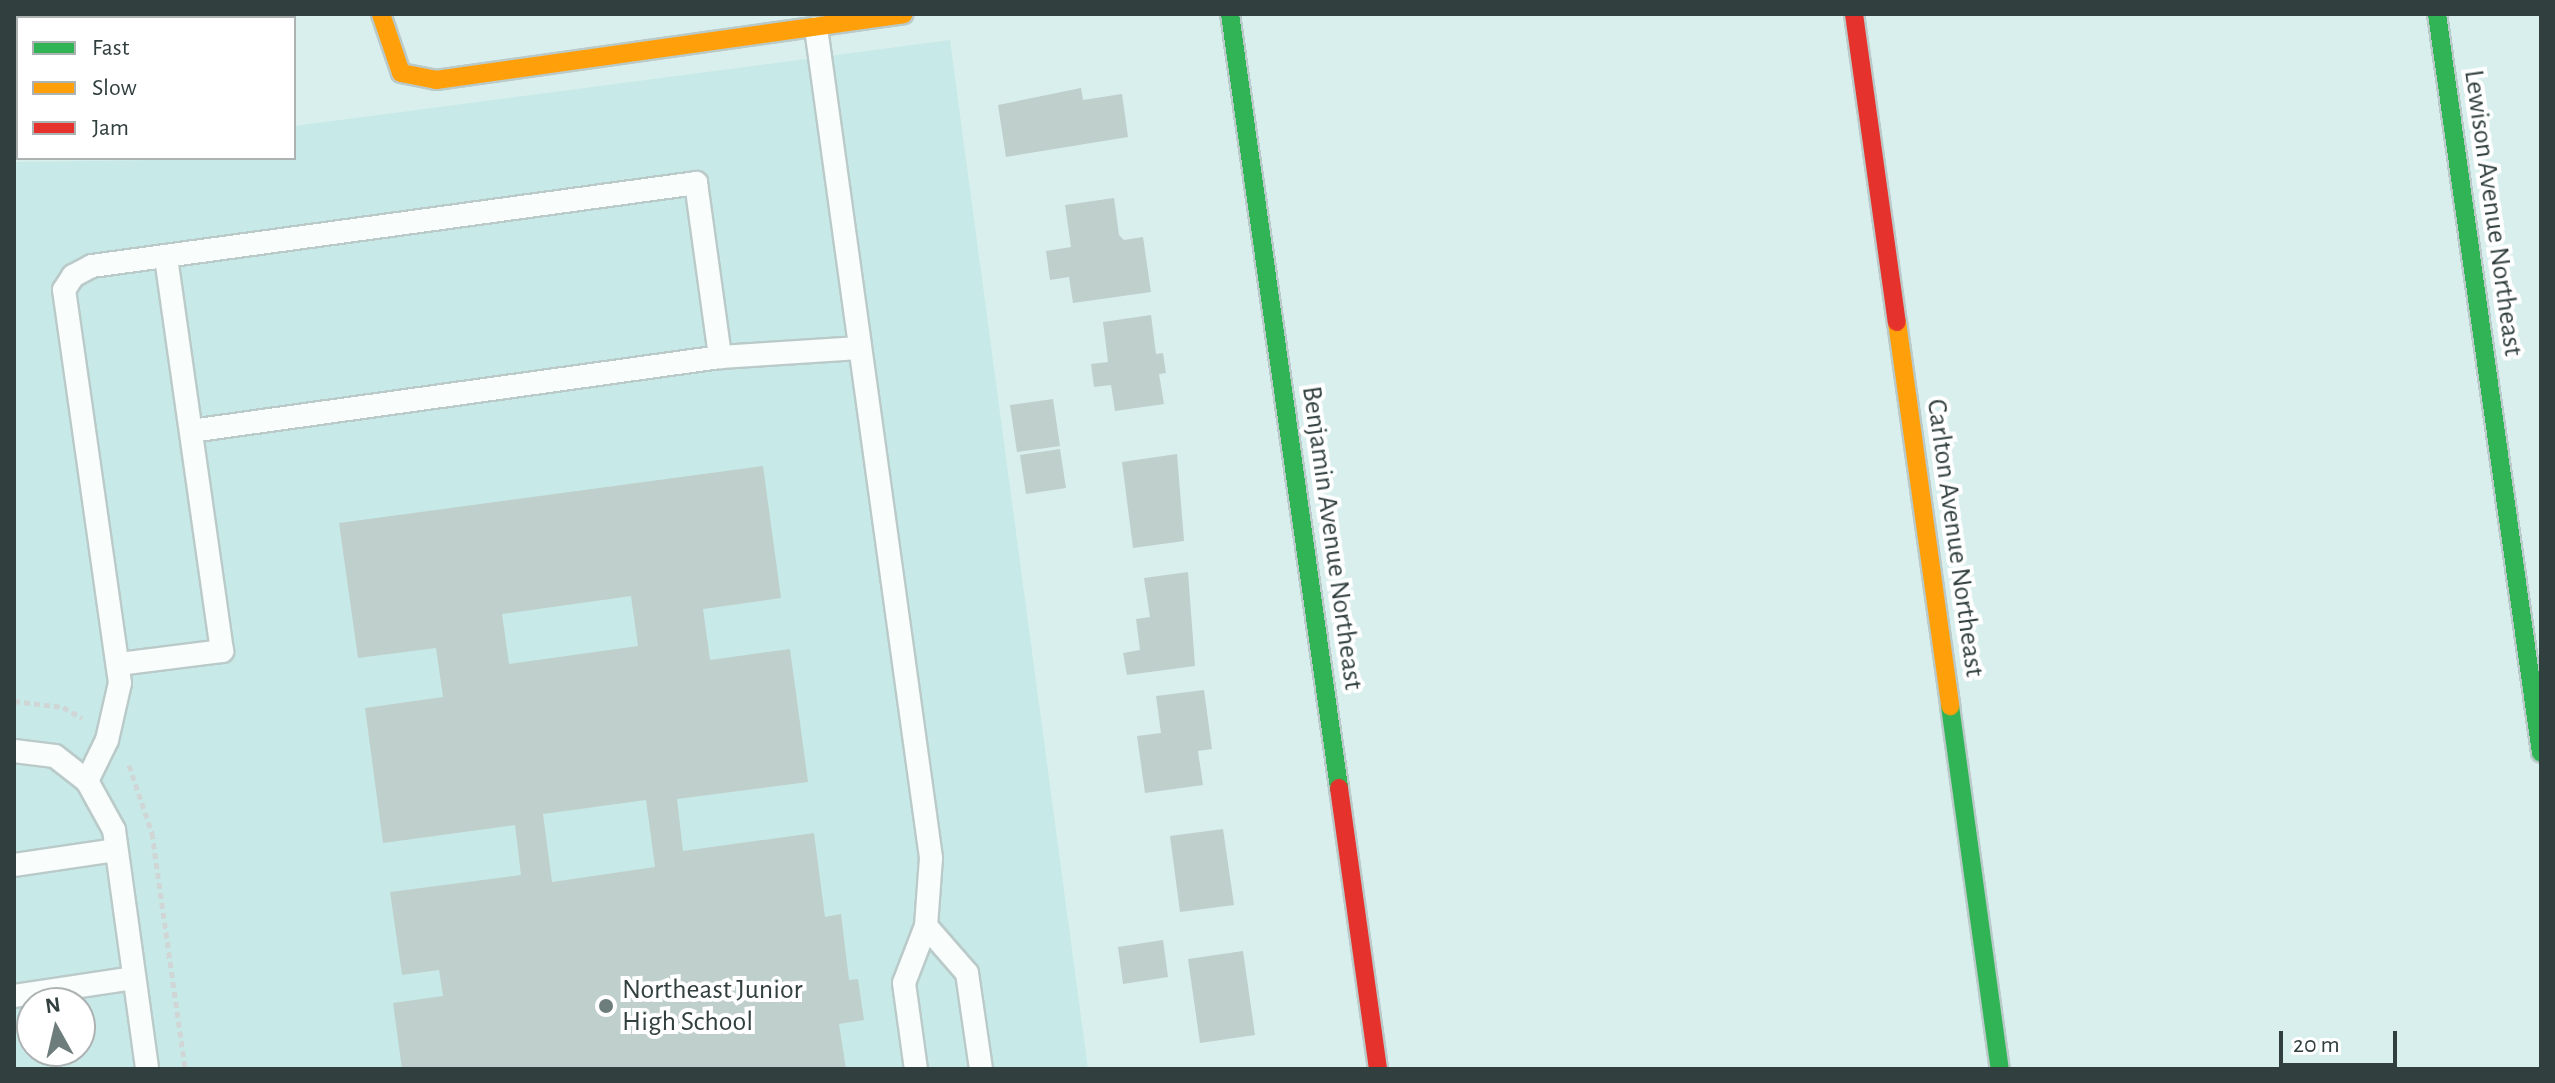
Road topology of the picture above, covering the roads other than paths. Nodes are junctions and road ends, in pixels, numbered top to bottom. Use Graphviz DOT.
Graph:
graph roads {
  1 [pos="381,14"];
  2 [pos="903,14"];
  3 [pos="1230,14"];
  4 [pos="1854,14"];
  5 [pos="2437,14"];
  6 [pos="816,28"];
  7 [pos="166,256"];
  8 [pos="860,348"];
  9 [pos="720,357"];
  10 [pos="191,431"];
  11 [pos="119,664"];
  12 [pos="14,751"];
  13 [pos="2541,753"];
  14 [pos="87,781"];
  15 [pos="116,850"];
  16 [pos="14,865"];
  17 [pos="926,926"];
  18 [pos="134,978"];
  19 [pos="14,996"];
  20 [pos="147,1069"];
  21 [pos="916,1069"];
  22 [pos="981,1069"];
  23 [pos="1378,1069"];
  24 [pos="2000,1069"];
  1 -- 6 [label="street"];
  2 -- 6 [label="street"];
  3 -- 23 [label="street, Benjamin Avenue Northeast"];
  4 -- 24 [label="street, Carlton Avenue Northeast"];
  5 -- 13 [label="street, Lewison Avenue Northeast"];
  6 -- 8 [label="lane"];
  7 -- 9 [label="lane"];
  7 -- 10 [label="lane"];
  7 -- 11 [label="lane"];
  8 -- 9 [label="lane"];
  8 -- 17 [label="lane"];
  9 -- 10 [label="lane"];
  10 -- 11 [label="lane"];
  11 -- 14 [label="lane"];
  12 -- 14 [label="lane"];
  14 -- 15 [label="lane"];
  15 -- 16 [label="lane"];
  15 -- 18 [label="lane"];
  17 -- 21 [label="lane"];
  17 -- 22 [label="lane"];
  18 -- 19 [label="lane"];
  18 -- 20 [label="lane"];
}
